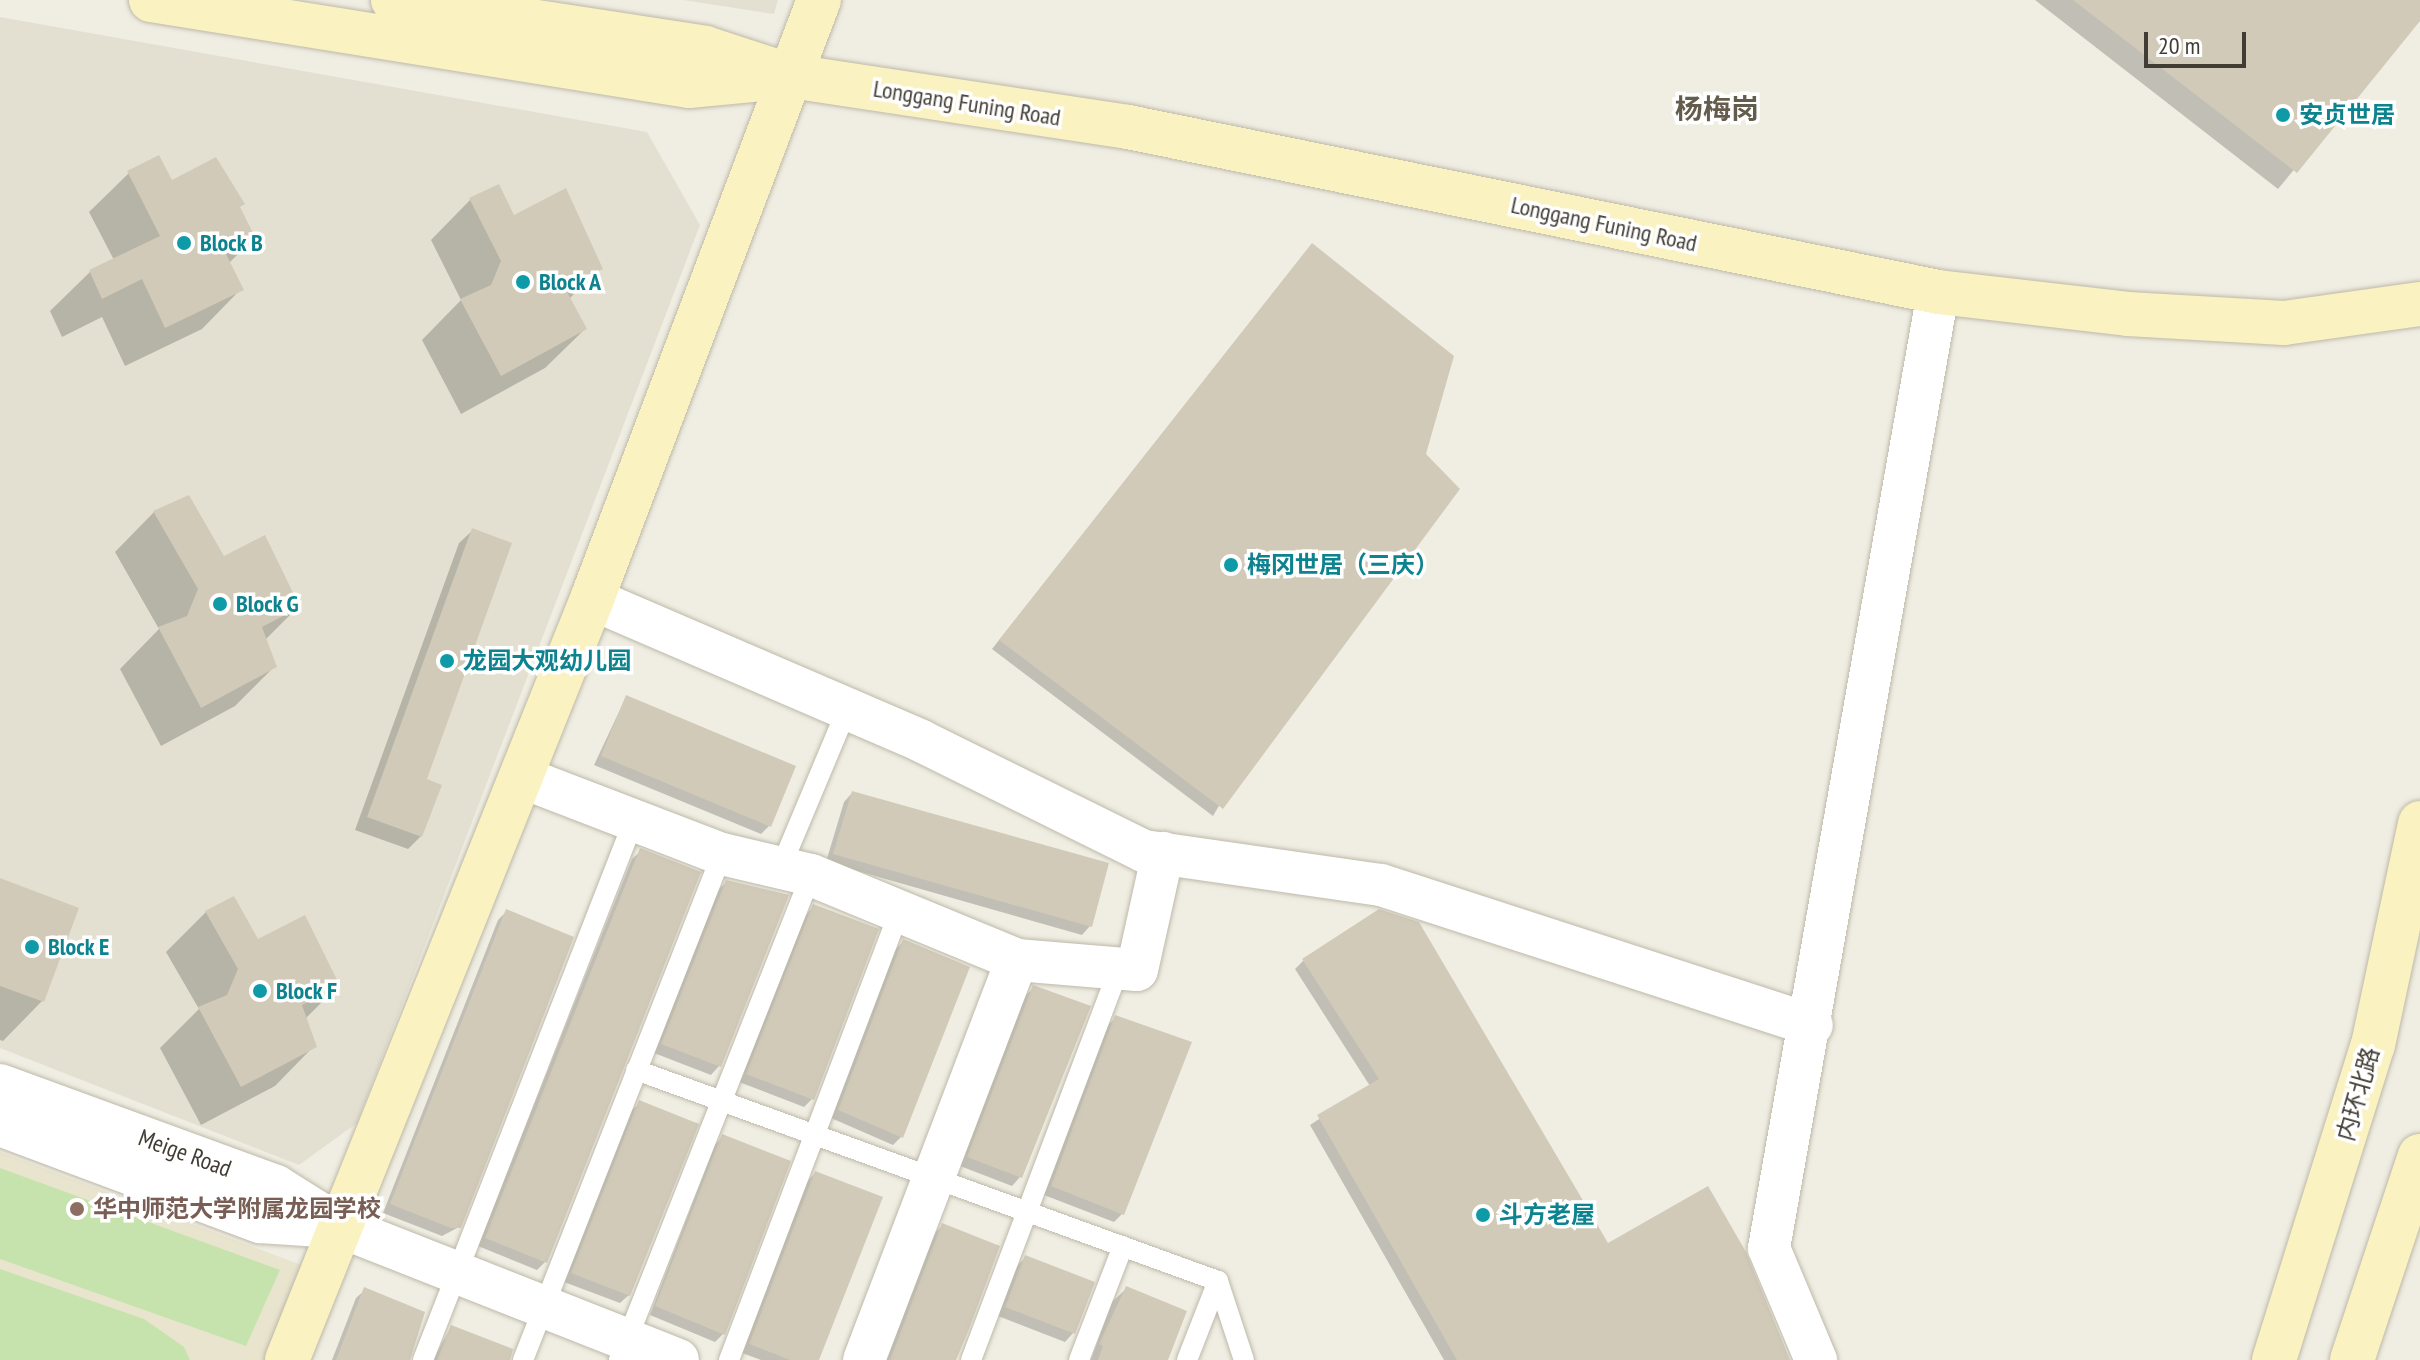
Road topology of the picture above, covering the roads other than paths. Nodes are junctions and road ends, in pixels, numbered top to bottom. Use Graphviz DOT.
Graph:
graph roads {
  1 [pos="151,0"];
  2 [pos="393,0"];
  3 [pos="819,0"];
  4 [pos="791,76"];
  5 [pos="1938,292"];
  6 [pos="2420,304"];
  7 [pos="592,599"];
  8 [pos="847,709"];
  9 [pos="521,777"];
  10 [pos="634,820"];
  11 [pos="2420,823"];
  12 [pos="1163,853"];
  13 [pos="722,854"];
  14 [pos="796,871"];
  15 [pos="900,911"];
  16 [pos="1017,960"];
  17 [pos="1119,969"];
  18 [pos="1812,1025"];
  19 [pos="636,1070"];
  20 [pos="0,1085"];
  21 [pos="722,1101"];
  22 [pos="0,1125"];
  23 [pos="815,1135"];
  24 [pos="2420,1156"];
  25 [pos="934,1178"];
  26 [pos="1027,1212"];
  27 [pos="341,1227"];
  28 [pos="1123,1246"];
  29 [pos="457,1273"];
  30 [pos="1218,1281"];
  31 [pos="543,1307"];
  32 [pos="623,1350"];
  33 [pos="287,1360"];
  34 [pos="423,1360"];
  35 [pos="523,1360"];
  36 [pos="678,1360"];
  37 [pos="729,1360"];
  38 [pos="864,1360"];
  39 [pos="971,1360"];
  40 [pos="1079,1360"];
  41 [pos="1187,1360"];
  42 [pos="1244,1360"];
  43 [pos="1816,1360"];
  44 [pos="2274,1360"];
  45 [pos="2352,1360"];
  1 -- 4 [label="street, Longgang Funing Road"];
  2 -- 4 [label="street, Longgang Funing Road"];
  3 -- 4 [label="street"];
  4 -- 5 [label="street, Longgang Funing Road"];
  4 -- 7 [label="street"];
  5 -- 6 [label="street, Longgang Funing Road"];
  5 -- 18 [label="street"];
  7 -- 8 [label="street"];
  7 -- 9 [label="street"];
  8 -- 12 [label="street"];
  8 -- 14 [label="lane"];
  9 -- 10 [label="street"];
  9 -- 27 [label="street"];
  10 -- 13 [label="street"];
  10 -- 29 [label="lane"];
  11 -- 44 [label="street, 内环北路"];
  12 -- 17 [label="street"];
  12 -- 18 [label="street"];
  13 -- 14 [label="street"];
  13 -- 19 [label="lane"];
  14 -- 15 [label="street"];
  14 -- 21 [label="lane"];
  15 -- 16 [label="street"];
  15 -- 23 [label="lane"];
  16 -- 17 [label="street"];
  16 -- 25 [label="street"];
  17 -- 26 [label="lane"];
  18 -- 43 [label="street"];
  19 -- 21 [label="lane"];
  19 -- 31 [label="lane"];
  20 -- 27 [label="street, Meige Road"];
  21 -- 23 [label="lane"];
  21 -- 32 [label="lane"];
  22 -- 27 [label="street, Meige Road"];
  23 -- 25 [label="lane"];
  23 -- 37 [label="lane"];
  24 -- 45 [label="street"];
  25 -- 26 [label="lane"];
  25 -- 38 [label="street"];
  26 -- 28 [label="lane"];
  26 -- 39 [label="lane"];
  27 -- 29 [label="street"];
  27 -- 33 [label="street"];
  28 -- 30 [label="lane"];
  28 -- 40 [label="lane"];
  29 -- 31 [label="street"];
  29 -- 34 [label="lane"];
  30 -- 41 [label="lane"];
  30 -- 42 [label="lane"];
  31 -- 32 [label="street"];
  31 -- 35 [label="lane"];
  32 -- 36 [label="street"];
}
